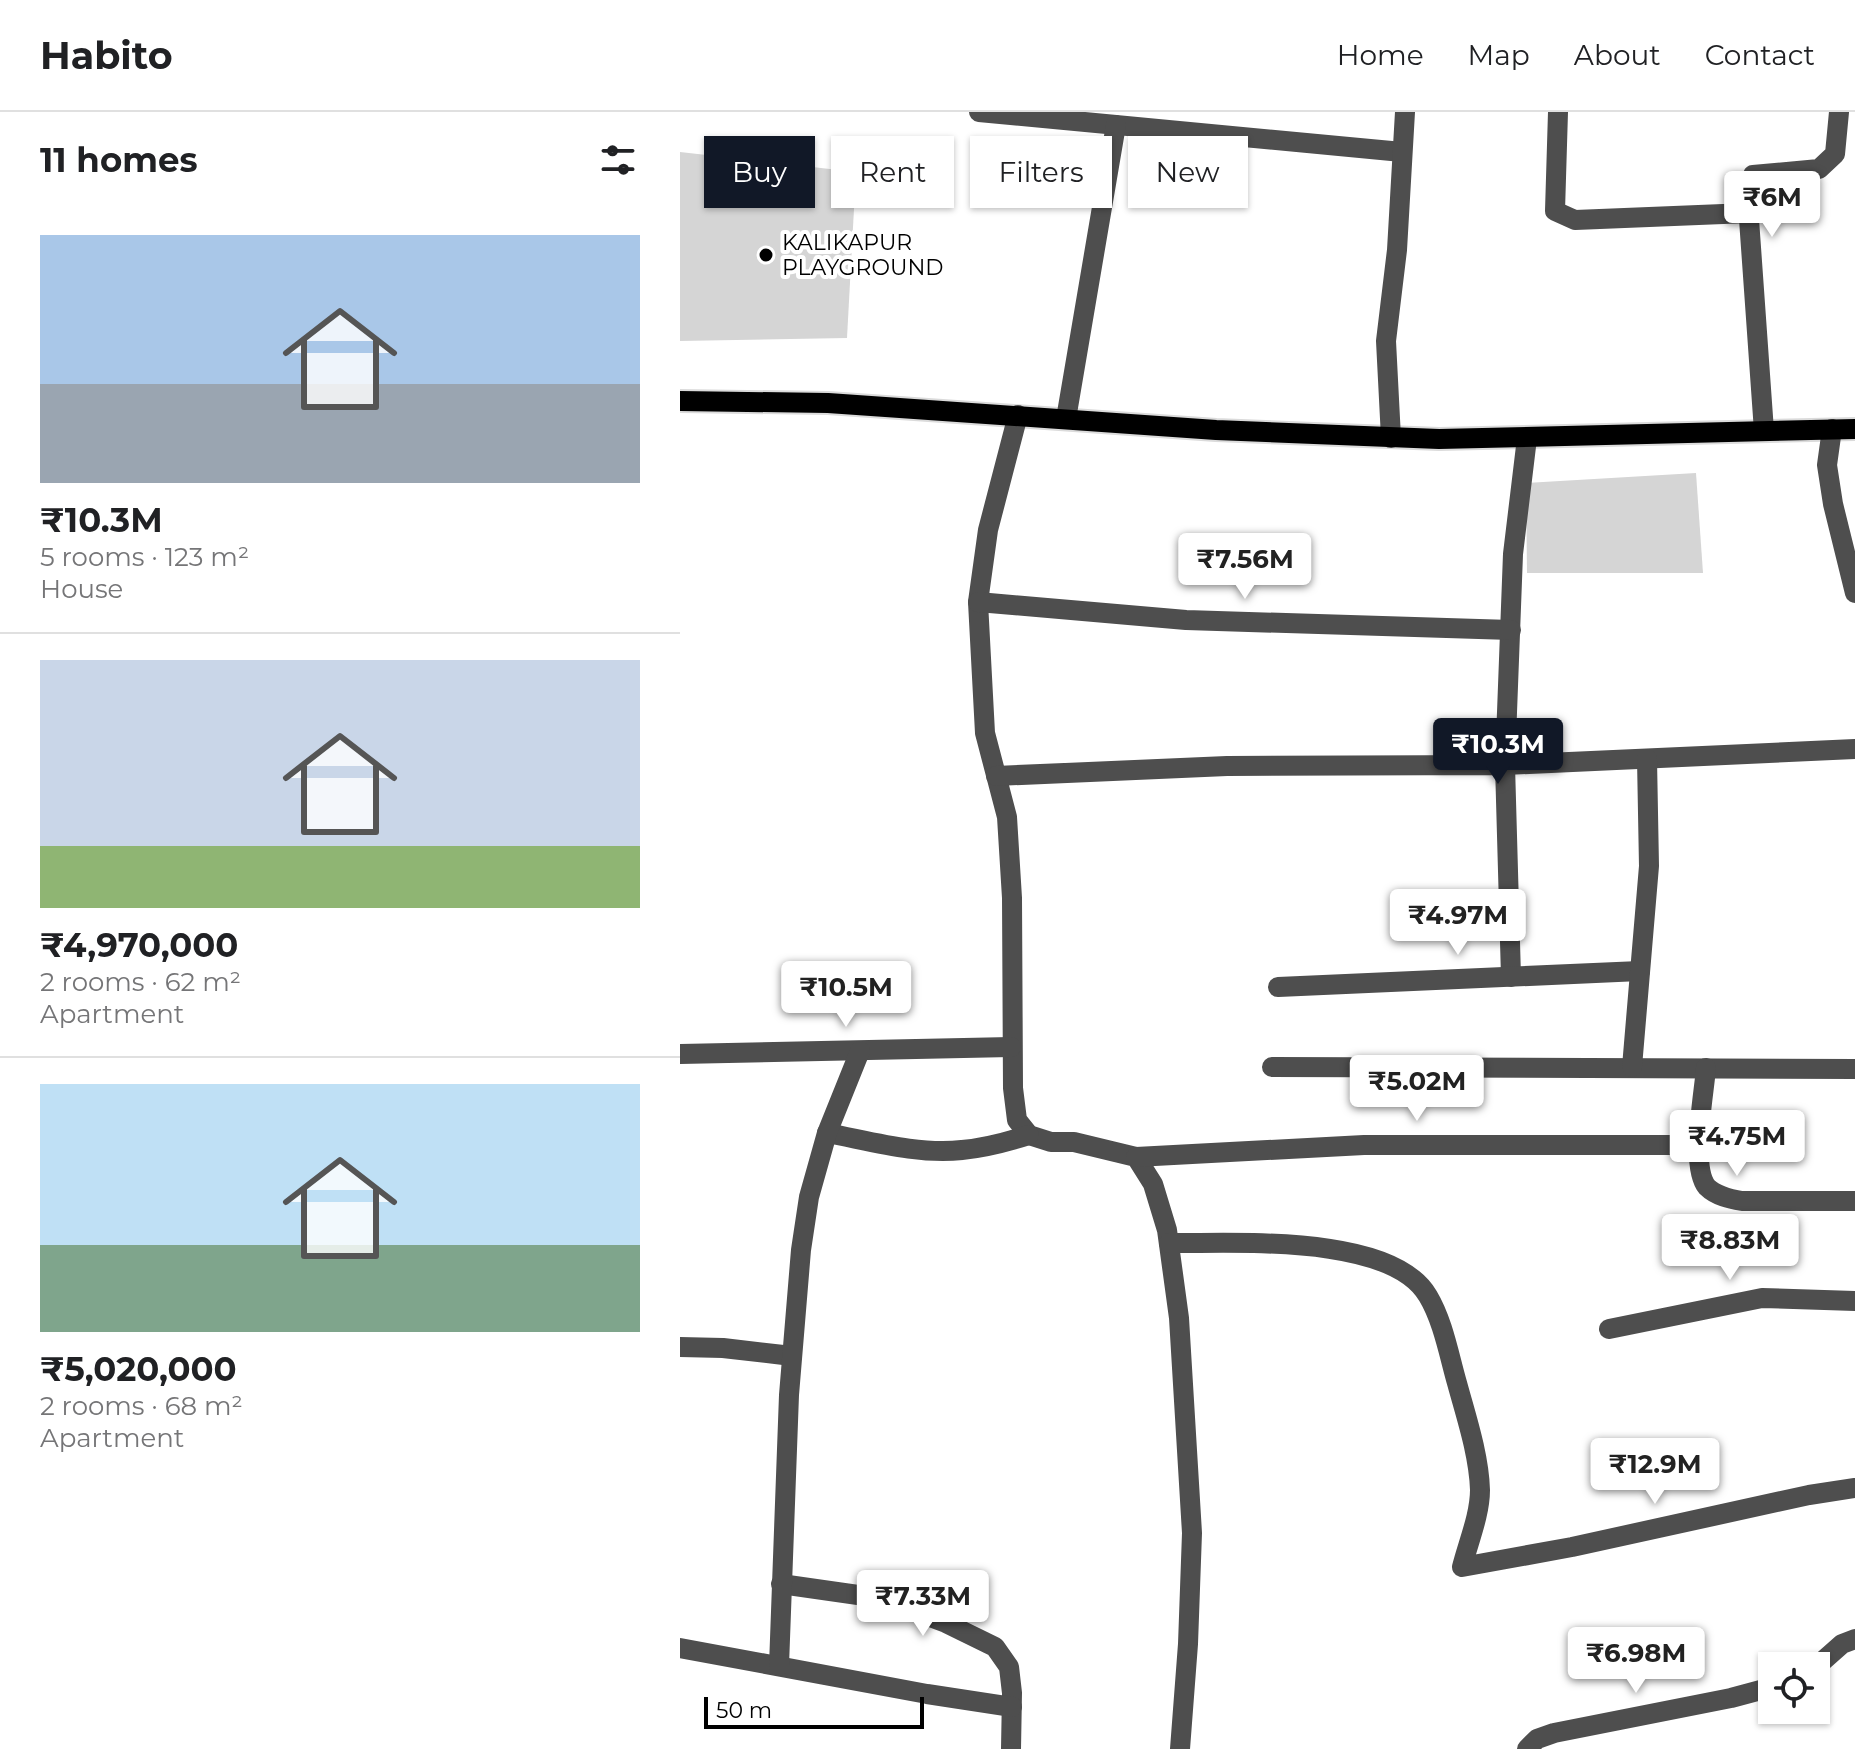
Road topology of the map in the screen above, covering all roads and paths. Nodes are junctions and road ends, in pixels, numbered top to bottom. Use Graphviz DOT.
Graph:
graph roads {
  1 [pos="979,112"];
  2 [pos="1405,112"];
  3 [pos="1558,112"];
  4 [pos="1839,112"];
  5 [pos="1116,125"];
  6 [pos="1402,152"];
  7 [pos="1748,213"];
  8 [pos="680,401"];
  9 [pos="1018,415"];
  10 [pos="1066,419"];
  11 [pos="1832,429"];
  12 [pos="1855,429"];
  13 [pos="1764,431"];
  14 [pos="1391,438"];
  15 [pos="1527,438"];
  16 [pos="1855,593"];
  17 [pos="978,602"];
  18 [pos="1511,630"];
  19 [pos="1855,749"];
  20 [pos="1647,759"];
  21 [pos="1505,765"];
  22 [pos="996,776"];
  23 [pos="1640,971"];
  24 [pos="1511,977"];
  25 [pos="1278,987"];
  26 [pos="1011,1047"];
  27 [pos="860,1051"];
  28 [pos="680,1054"];
  29 [pos="1272,1067"];
  30 [pos="1632,1067"];
  31 [pos="1706,1068"];
  32 [pos="1855,1069"];
  33 [pos="827,1133"];
  34 [pos="1029,1135"];
  35 [pos="1700,1145"];
  36 [pos="1136,1157"];
  37 [pos="1855,1201"];
  38 [pos="1169,1243"];
  39 [pos="1855,1301"];
  40 [pos="1609,1329"];
  41 [pos="680,1347"];
  42 [pos="792,1356"];
  43 [pos="1855,1488"];
  44 [pos="781,1584"];
  45 [pos="1855,1639"];
  46 [pos="680,1648"];
  47 [pos="1830,1655"];
  48 [pos="779,1666"];
  49 [pos="1758,1691"];
  50 [pos="1012,1707"];
  51 [pos="1011,1749"];
  52 [pos="1180,1749"];
  53 [pos="1527,1749"];
  1 -- 5 [label="street"];
  2 -- 6 [label="street"];
  3 -- 7 [label="street"];
  4 -- 7 [label="street"];
  5 -- 6 [label="street"];
  5 -- 10 [label="street"];
  6 -- 14 [label="street"];
  7 -- 13 [label="street"];
  8 -- 9 [label="main road"];
  9 -- 10 [label="main road"];
  9 -- 17 [label="street"];
  10 -- 14 [label="main road"];
  11 -- 12 [label="main road"];
  11 -- 13 [label="main road"];
  11 -- 16 [label="street"];
  13 -- 15 [label="main road"];
  14 -- 15 [label="main road"];
  15 -- 18 [label="street"];
  17 -- 18 [label="street"];
  17 -- 22 [label="street"];
  18 -- 21 [label="street"];
  19 -- 20 [label="street"];
  20 -- 21 [label="street"];
  20 -- 23 [label="street"];
  21 -- 22 [label="street"];
  21 -- 24 [label="street"];
  22 -- 26 [label="street"];
  23 -- 24 [label="street"];
  23 -- 30 [label="street"];
  24 -- 25 [label="street"];
  26 -- 27 [label="street"];
  26 -- 34 [label="street"];
  27 -- 28 [label="street"];
  27 -- 33 [label="street"];
  29 -- 30 [label="street"];
  30 -- 31 [label="street"];
  31 -- 32 [label="street"];
  31 -- 35 [label="street"];
  33 -- 34 [label="street"];
  33 -- 42 [label="street"];
  34 -- 36 [label="street"];
  35 -- 36 [label="street"];
  35 -- 37 [label="street"];
  36 -- 38 [label="street"];
  38 -- 43 [label="street"];
  38 -- 52 [label="street"];
  39 -- 40 [label="street"];
  41 -- 42 [label="street"];
  42 -- 44 [label="street"];
  44 -- 48 [label="street"];
  44 -- 50 [label="street"];
  45 -- 47 [label="street"];
  46 -- 48 [label="street"];
  48 -- 50 [label="street"];
  49 -- 53 [label="street"];
  50 -- 51 [label="street"];
}
